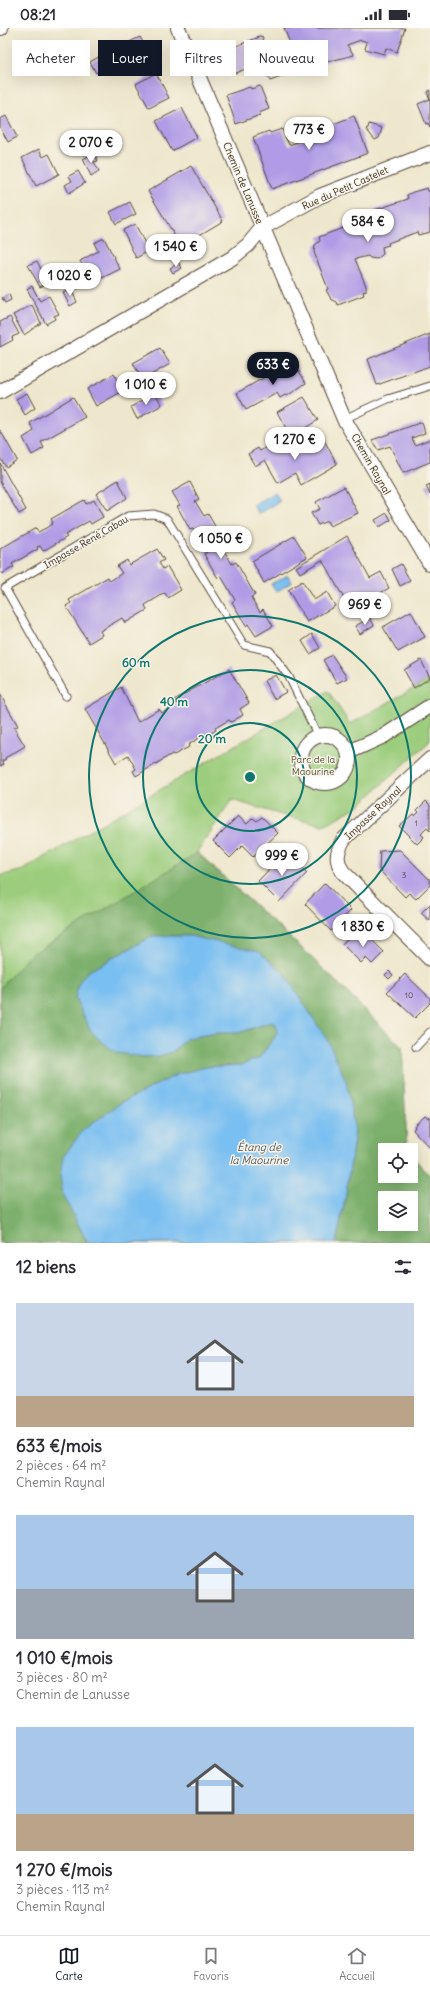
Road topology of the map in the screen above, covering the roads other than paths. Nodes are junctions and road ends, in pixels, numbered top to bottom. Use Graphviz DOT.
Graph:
graph roads {
  1 [pos="178,28"];
  2 [pos="430,153"];
  3 [pos="262,228"];
  4 [pos="430,386"];
  5 [pos="0,392"];
  6 [pos="344,419"];
  7 [pos="430,564"];
  8 [pos="66,696"];
  9 [pos="430,706"];
  10 [pos="318,736"];
  11 [pos="349,752"];
  12 [pos="430,759"];
  13 [pos="430,959"];
  14 [pos="430,1032"];
  15 [pos="416,1047"];
  1 -- 3 [label="street, Chemin de Lanusse"];
  2 -- 3 [label="street, Rue du Petit Castelet"];
  3 -- 5 [label="street, Chemin de Lanusse"];
  3 -- 6 [label="street, Chemin Raynal"];
  4 -- 6 [label="lane"];
  6 -- 7 [label="street, Chemin Raynal"];
  8 -- 10 [label="lane, Impasse René Cabau"];
  9 -- 11 [label="street"];
  10 -- 11 [label="street"];
  10 -- 11 [label="street"];
  12 -- 13 [label="street, Impasse Raynal"];
  14 -- 15 [label="lane"];
}
